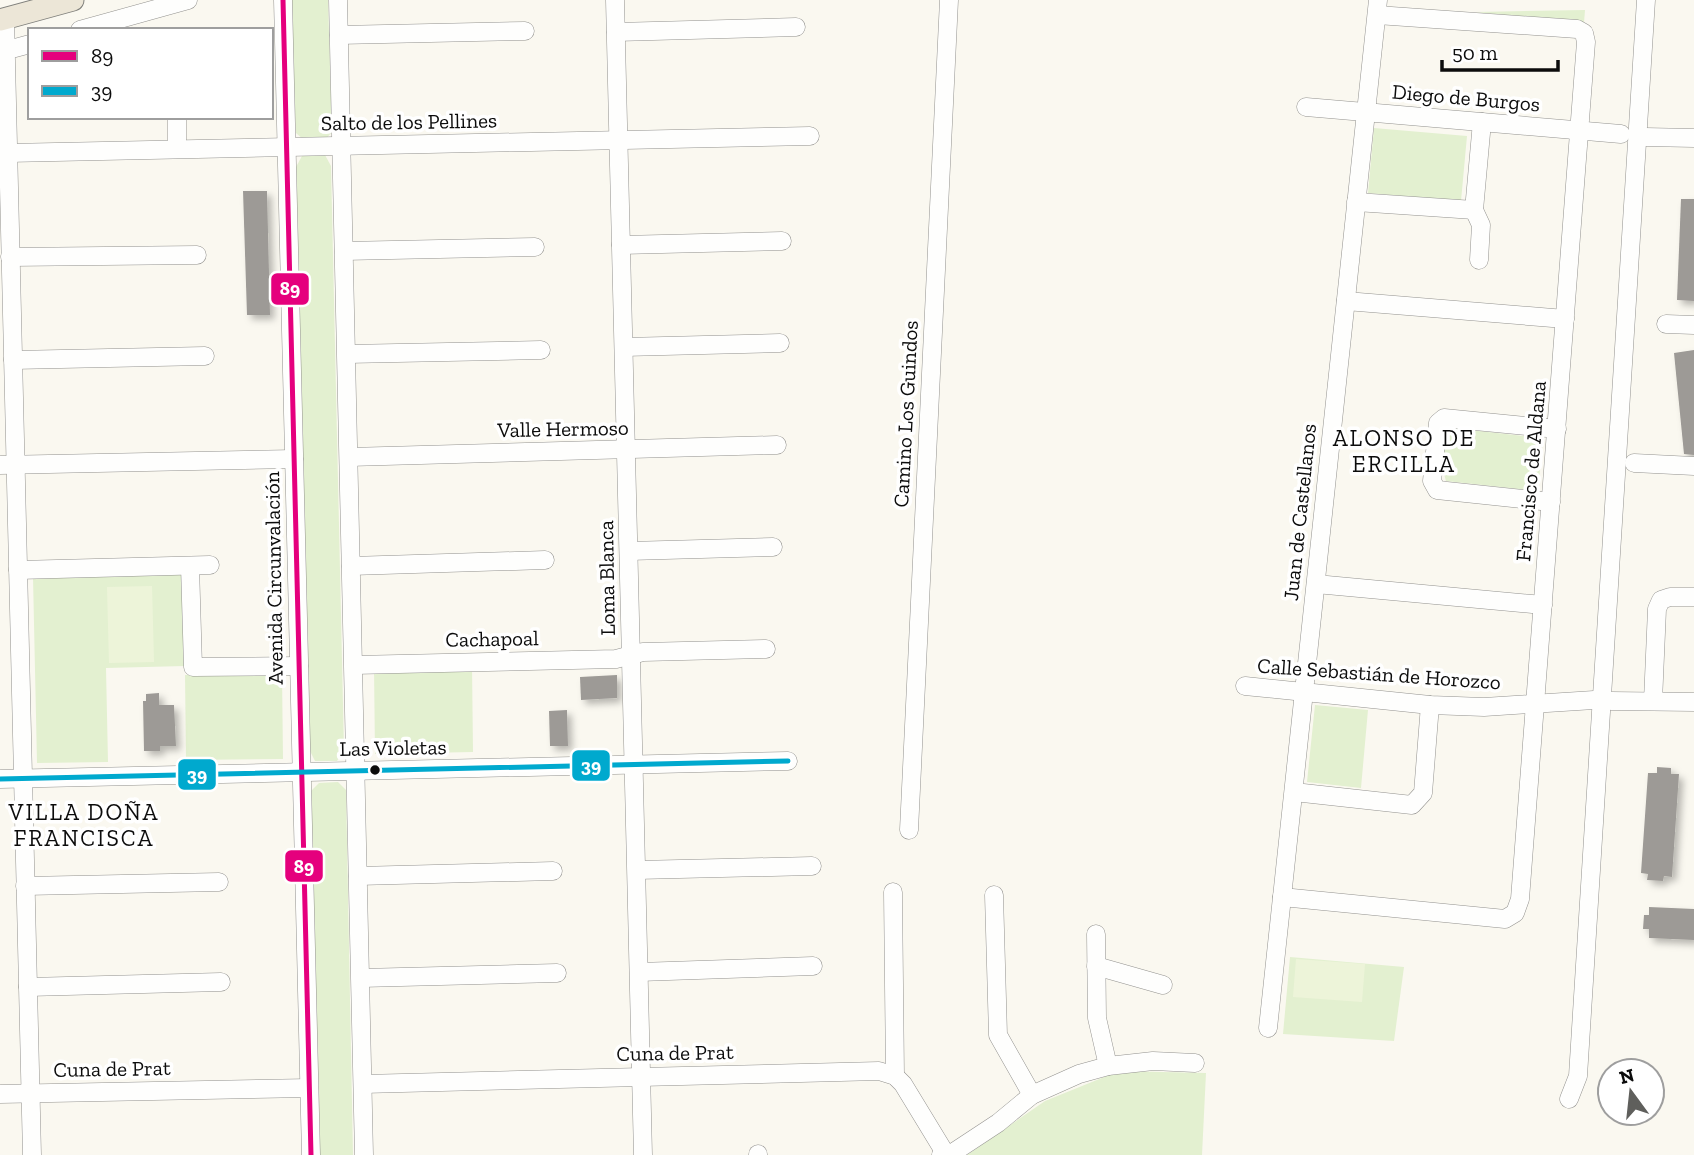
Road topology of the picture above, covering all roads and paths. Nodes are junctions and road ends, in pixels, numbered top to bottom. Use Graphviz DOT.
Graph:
graph roads {
  1 [pos="73,0"];
  2 [pos="188,0"];
  3 [pos="283,0"];
  4 [pos="338,0"];
  5 [pos="615,0"];
  6 [pos="949,0"];
  7 [pos="1646,0"];
  8 [pos="1378,7"];
  9 [pos="1405,8"];
  10 [pos="2,20"];
  11 [pos="796,27"];
  12 [pos="87,28"];
  13 [pos="525,31"];
  14 [pos="616,32"];
  15 [pos="339,35"];
  16 [pos="28,45"];
  17 [pos="3,51"];
  18 [pos="1306,107"];
  19 [pos="1366,112"];
  20 [pos="177,119"];
  21 [pos="1482,122"];
  22 [pos="1581,130"];
  23 [pos="1621,134"];
  24 [pos="810,136"];
  25 [pos="1645,137"];
  26 [pos="1694,138"];
  27 [pos="619,140"];
  28 [pos="342,146"];
  29 [pos="286,147"];
  30 [pos="177,149"];
  31 [pos="8,153"];
  32 [pos="1356,202"];
  33 [pos="1475,210"];
  34 [pos="782,241"];
  35 [pos="621,245"];
  36 [pos="535,247"];
  37 [pos="344,251"];
  38 [pos="197,254"];
  39 [pos="10,257"];
  40 [pos="1479,260"];
  41 [pos="1346,301"];
  42 [pos="1565,319"];
  43 [pos="1667,324"];
  44 [pos="1694,325"];
  45 [pos="780,343"];
  46 [pos="624,347"];
  47 [pos="541,350"];
  48 [pos="346,354"];
  49 [pos="205,356"];
  50 [pos="13,360"];
  51 [pos="1557,429"];
  52 [pos="777,445"];
  53 [pos="626,450"];
  54 [pos="349,457"];
  55 [pos="294,459"];
  56 [pos="1634,463"];
  57 [pos="8,465"];
  58 [pos="1694,466"];
  59 [pos="1551,502"];
  60 [pos="773,547"];
  61 [pos="629,551"];
  62 [pos="545,560"];
  63 [pos="210,565"];
  64 [pos="190,566"];
  65 [pos="351,566"];
  66 [pos="18,569"];
  67 [pos="1316,584"];
  68 [pos="1694,597"];
  69 [pos="1543,605"];
  70 [pos="766,649"];
  71 [pos="631,655"];
  72 [pos="354,664"];
  73 [pos="299,666"];
  74 [pos="1245,686"];
  75 [pos="1304,693"];
  76 [pos="1653,701"];
  77 [pos="1694,702"];
  78 [pos="1430,705"];
  79 [pos="1535,705"];
  80 [pos="788,761"];
  81 [pos="634,765"];
  82 [pos="356,771"];
  83 [pos="302,772"];
  84 [pos="0,779"];
  85 [pos="23,779"];
  86 [pos="1294,792"];
  87 [pos="909,830"];
  88 [pos="813,866"];
  89 [pos="636,870"];
  90 [pos="553,871"];
  91 [pos="358,876"];
  92 [pos="219,882"];
  93 [pos="25,886"];
  94 [pos="893,892"];
  95 [pos="994,895"];
  96 [pos="1282,897"];
  97 [pos="1096,934"];
  98 [pos="1097,966"];
  99 [pos="813,967"];
  100 [pos="639,972"];
  101 [pos="557,973"];
  102 [pos="361,978"];
  103 [pos="221,982"];
  104 [pos="1163,985"];
  105 [pos="28,987"];
  106 [pos="1268,1028"];
  107 [pos="1195,1063"];
  108 [pos="1108,1066"];
  109 [pos="895,1076"];
  110 [pos="642,1077"];
  111 [pos="363,1084"];
  112 [pos="309,1088"];
  113 [pos="30,1093"];
  114 [pos="0,1094"];
  115 [pos="1032,1094"];
  116 [pos="1569,1099"];
  117 [pos="943,1154"];
  118 [pos="32,1155"];
  119 [pos="311,1155"];
  120 [pos="364,1155"];
  121 [pos="643,1155"];
  1 -- 10 [label="main road"];
  2 -- 12 [label="street"];
  3 -- 29 [label="street, Avenida Circunvalación"];
  4 -- 15 [label="street"];
  5 -- 14 [label="street, Loma Blanca"];
  6 -- 87 [label="street, Camino Los Guindos"];
  7 -- 116 [label="street"];
  8 -- 9 [label="street"];
  8 -- 19 [label="street, Juan de Castellanos"];
  9 -- 22 [label="street, Francisco de Aldana"];
  10 -- 17 [label="street"];
  11 -- 14 [label="street"];
  13 -- 15 [label="street"];
  14 -- 27 [label="street, Loma Blanca"];
  15 -- 28 [label="street"];
  16 -- 17 [label="street"];
  17 -- 31 [label="street"];
  18 -- 19 [label="street, Diego de Burgos"];
  19 -- 21 [label="street, Diego de Burgos"];
  19 -- 32 [label="street, Juan de Castellanos"];
  20 -- 30 [label="street"];
  21 -- 22 [label="street, Diego de Burgos"];
  21 -- 33 [label="street"];
  22 -- 23 [label="street, Diego de Burgos"];
  22 -- 42 [label="street, Francisco de Aldana"];
  24 -- 27 [label="street, Salto de los Pellines"];
  25 -- 26 [label="street"];
  27 -- 28 [label="street, Salto de los Pellines"];
  27 -- 35 [label="street, Loma Blanca"];
  28 -- 29 [label="street, Salto de los Pellines"];
  28 -- 37 [label="street"];
  29 -- 30 [label="street, Salto de los Pellines"];
  29 -- 55 [label="street, Avenida Circunvalación"];
  30 -- 31 [label="street, Salto de los Pellines"];
  31 -- 39 [label="street"];
  32 -- 33 [label="street"];
  32 -- 41 [label="street, Juan de Castellanos"];
  33 -- 40 [label="street"];
  34 -- 35 [label="street"];
  35 -- 46 [label="street, Loma Blanca"];
  36 -- 37 [label="street"];
  37 -- 48 [label="street"];
  38 -- 39 [label="street"];
  39 -- 50 [label="street"];
  41 -- 42 [label="street"];
  41 -- 67 [label="street, Juan de Castellanos"];
  42 -- 51 [label="street, Francisco de Aldana"];
  43 -- 44 [label="street"];
  45 -- 46 [label="street"];
  46 -- 53 [label="street, Loma Blanca"];
  47 -- 48 [label="street"];
  48 -- 54 [label="street"];
  49 -- 50 [label="street"];
  50 -- 57 [label="street"];
  51 -- 59 [label="street, Francisco de Aldana"];
  51 -- 59 [label="street"];
  52 -- 53 [label="street, Valle Hermoso"];
  53 -- 54 [label="street, Valle Hermoso"];
  53 -- 61 [label="street, Loma Blanca"];
  54 -- 65 [label="street"];
  55 -- 57 [label="street"];
  55 -- 73 [label="street, Avenida Circunvalación"];
  56 -- 58 [label="street"];
  57 -- 66 [label="street"];
  59 -- 69 [label="street, Francisco de Aldana"];
  60 -- 61 [label="street"];
  61 -- 71 [label="street, Loma Blanca"];
  62 -- 65 [label="street"];
  63 -- 64 [label="street"];
  64 -- 66 [label="street"];
  64 -- 73 [label="street"];
  65 -- 72 [label="street"];
  66 -- 85 [label="street"];
  67 -- 69 [label="street"];
  67 -- 75 [label="street, Juan de Castellanos"];
  68 -- 76 [label="street"];
  69 -- 79 [label="street, Francisco de Aldana"];
  70 -- 71 [label="street, Cachapoal"];
  71 -- 72 [label="street, Cachapoal"];
  71 -- 81 [label="street, Loma Blanca"];
  72 -- 82 [label="street"];
  73 -- 83 [label="street, Avenida Circunvalación"];
  74 -- 75 [label="street, Calle Sebastián de Horozco"];
  75 -- 78 [label="street, Calle Sebastián de Horozco"];
  75 -- 86 [label="street, Juan de Castellanos"];
  76 -- 77 [label="street, Calle Sebastián de Horozco"];
  76 -- 79 [label="street, Calle Sebastián de Horozco"];
  78 -- 79 [label="street, Calle Sebastián de Horozco"];
  78 -- 86 [label="street"];
  79 -- 96 [label="street, Francisco de Aldana"];
  80 -- 81 [label="street, Las Violetas"];
  81 -- 82 [label="street, Las Violetas"];
  81 -- 89 [label="street, Loma Blanca"];
  82 -- 83 [label="street, Las Violetas"];
  82 -- 91 [label="street"];
  83 -- 85 [label="street, Las Violetas"];
  83 -- 112 [label="street, Avenida Circunvalación"];
  84 -- 85 [label="street, Las Violetas"];
  85 -- 93 [label="street"];
  86 -- 96 [label="street, Juan de Castellanos"];
  88 -- 89 [label="street"];
  89 -- 100 [label="street, Loma Blanca"];
  90 -- 91 [label="street"];
  91 -- 102 [label="street"];
  92 -- 93 [label="street"];
  93 -- 105 [label="street"];
  94 -- 109 [label="street"];
  95 -- 115 [label="street"];
  96 -- 106 [label="street, Juan de Castellanos"];
  97 -- 98 [label="street"];
  98 -- 104 [label="street"];
  98 -- 108 [label="street"];
  99 -- 100 [label="street"];
  100 -- 110 [label="street, Loma Blanca"];
  101 -- 102 [label="street"];
  102 -- 111 [label="street"];
  103 -- 105 [label="street"];
  105 -- 113 [label="street"];
  107 -- 108 [label="street"];
  108 -- 115 [label="street"];
  109 -- 110 [label="street, Cuna de Prat"];
  109 -- 117 [label="street"];
  110 -- 111 [label="street, Cuna de Prat"];
  110 -- 121 [label="street, Loma Blanca"];
  111 -- 120 [label="street"];
  112 -- 113 [label="street, Cuna de Prat"];
  112 -- 119 [label="street, Avenida Circunvalación"];
  113 -- 114 [label="street, Cuna de Prat"];
  113 -- 118 [label="street"];
  115 -- 117 [label="street"];
}
